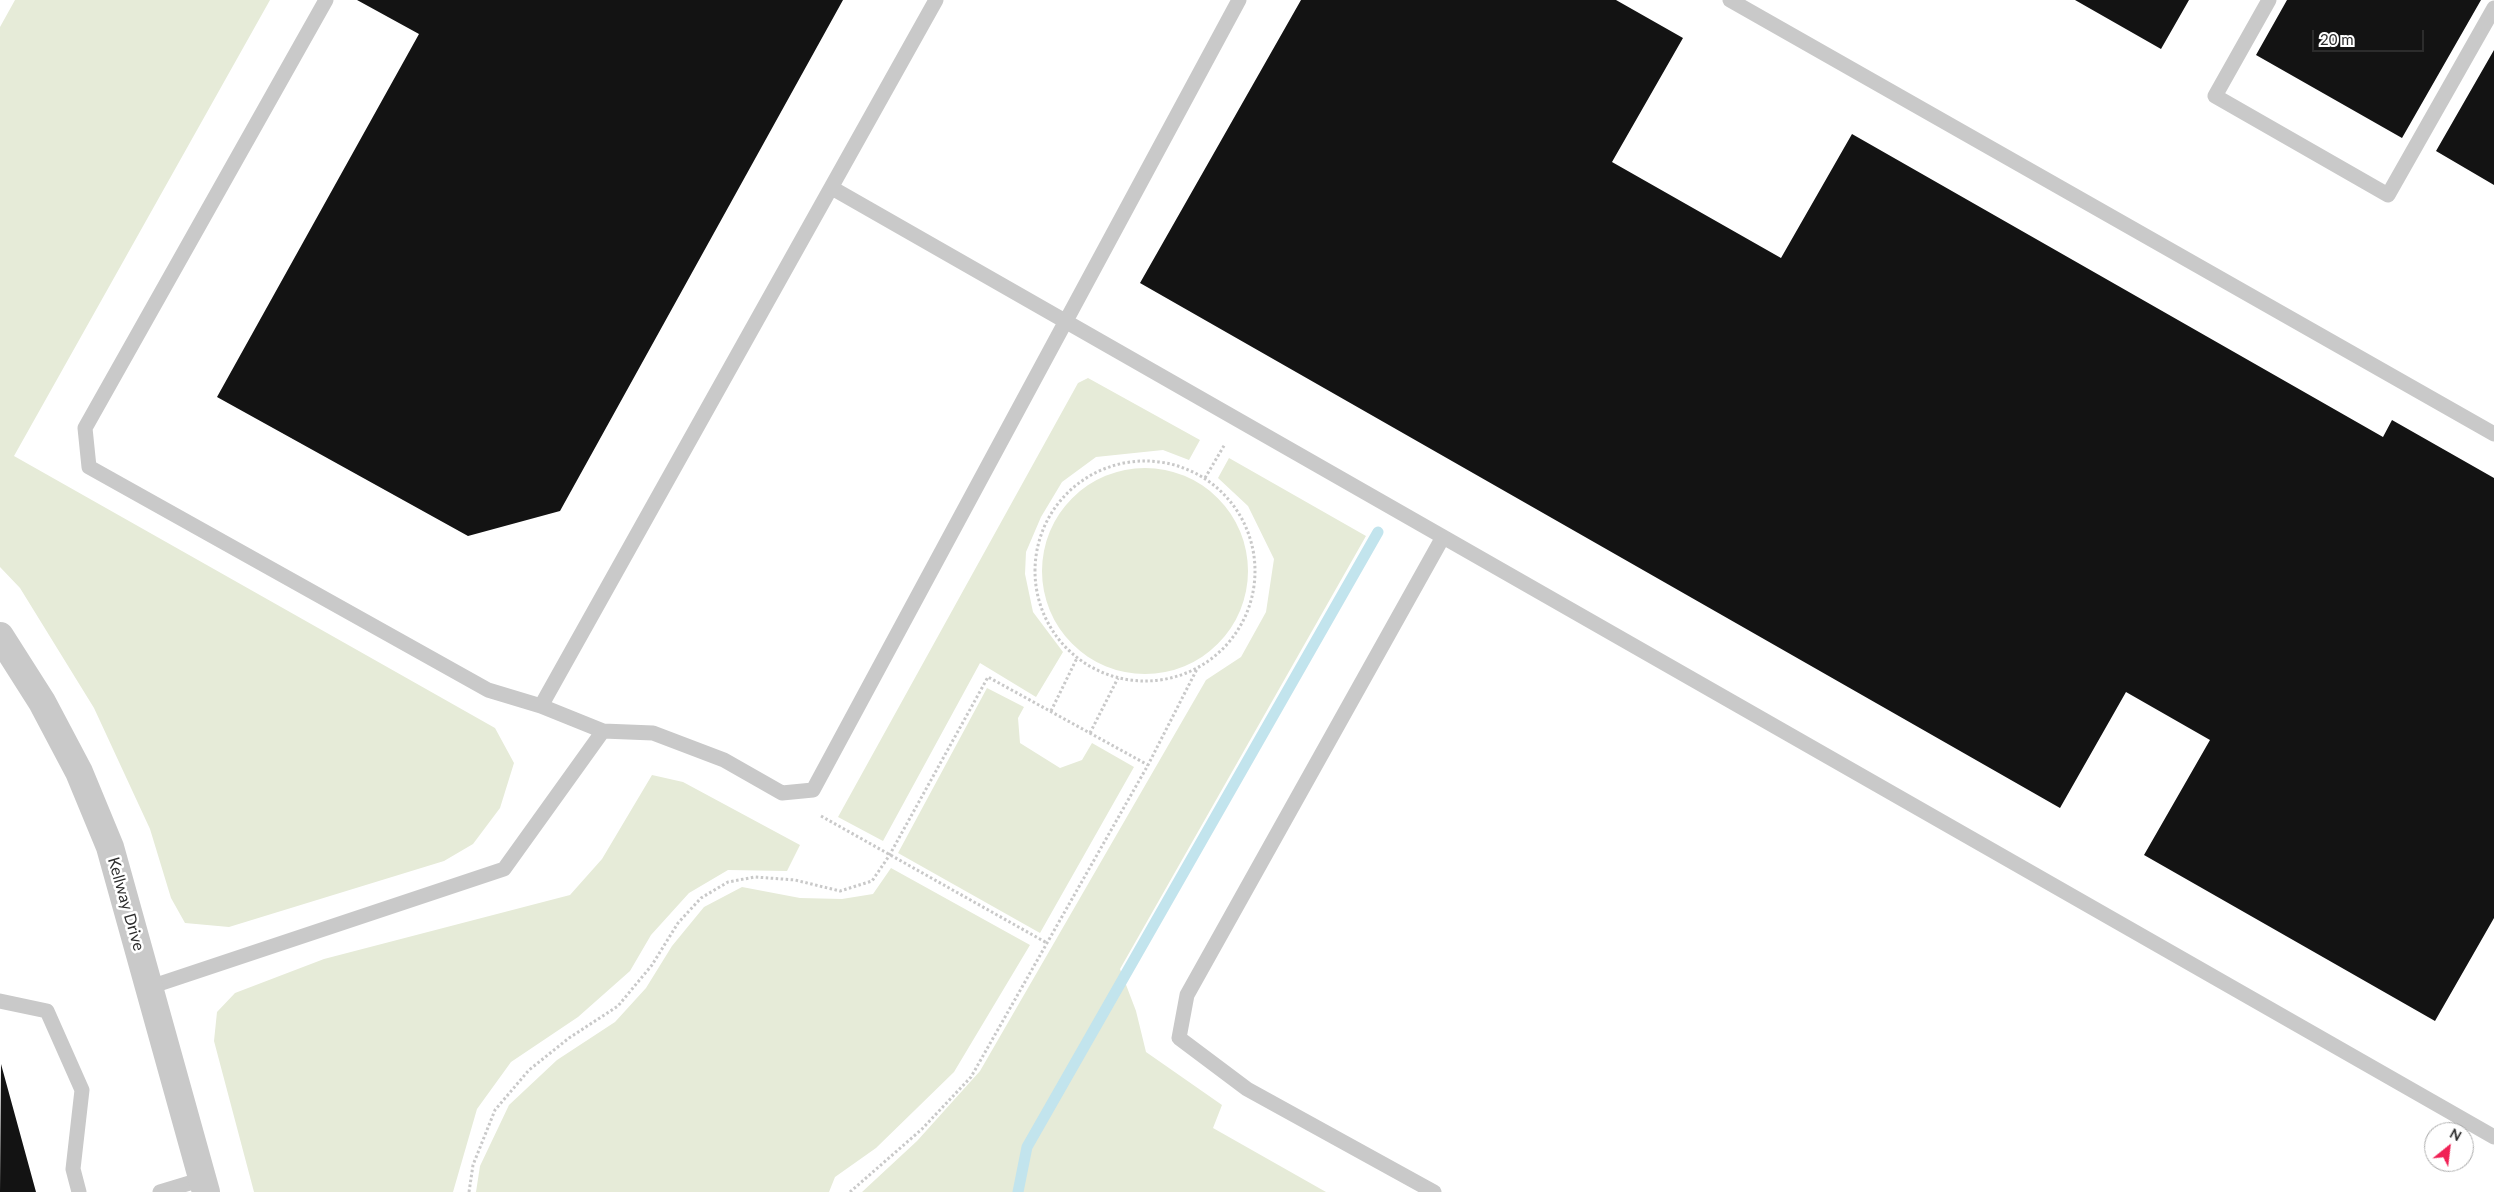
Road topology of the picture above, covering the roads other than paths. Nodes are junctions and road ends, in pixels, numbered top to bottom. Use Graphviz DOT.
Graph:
graph roads {
  1 [pos="326,0"];
  2 [pos="936,0"];
  3 [pos="1239,0"];
  4 [pos="1730,0"];
  5 [pos="2269,0"];
  6 [pos="2494,8"];
  7 [pos="832,188"];
  8 [pos="1067,322"];
  9 [pos="2494,434"];
  10 [pos="1443,537"];
  11 [pos="0,636"];
  12 [pos="540,706"];
  13 [pos="603,731"];
  14 [pos="150,987"];
  15 [pos="0,1001"];
  16 [pos="2494,1137"];
  17 [pos="205,1186"];
  18 [pos="79,1192"];
  19 [pos="160,1192"];
  20 [pos="1434,1192"];
  1 -- 12 [label="lane"];
  2 -- 7 [label="lane"];
  3 -- 8 [label="lane"];
  4 -- 9 [label="lane"];
  5 -- 6 [label="lane"];
  7 -- 8 [label="lane"];
  7 -- 12 [label="lane"];
  8 -- 10 [label="lane"];
  8 -- 13 [label="lane"];
  10 -- 16 [label="lane"];
  10 -- 20 [label="lane"];
  11 -- 14 [label="street, Kellway Drive"];
  12 -- 13 [label="lane"];
  13 -- 14 [label="lane"];
  14 -- 17 [label="street, Kellway Drive"];
  15 -- 18 [label="lane"];
  17 -- 19 [label="lane"];
}
